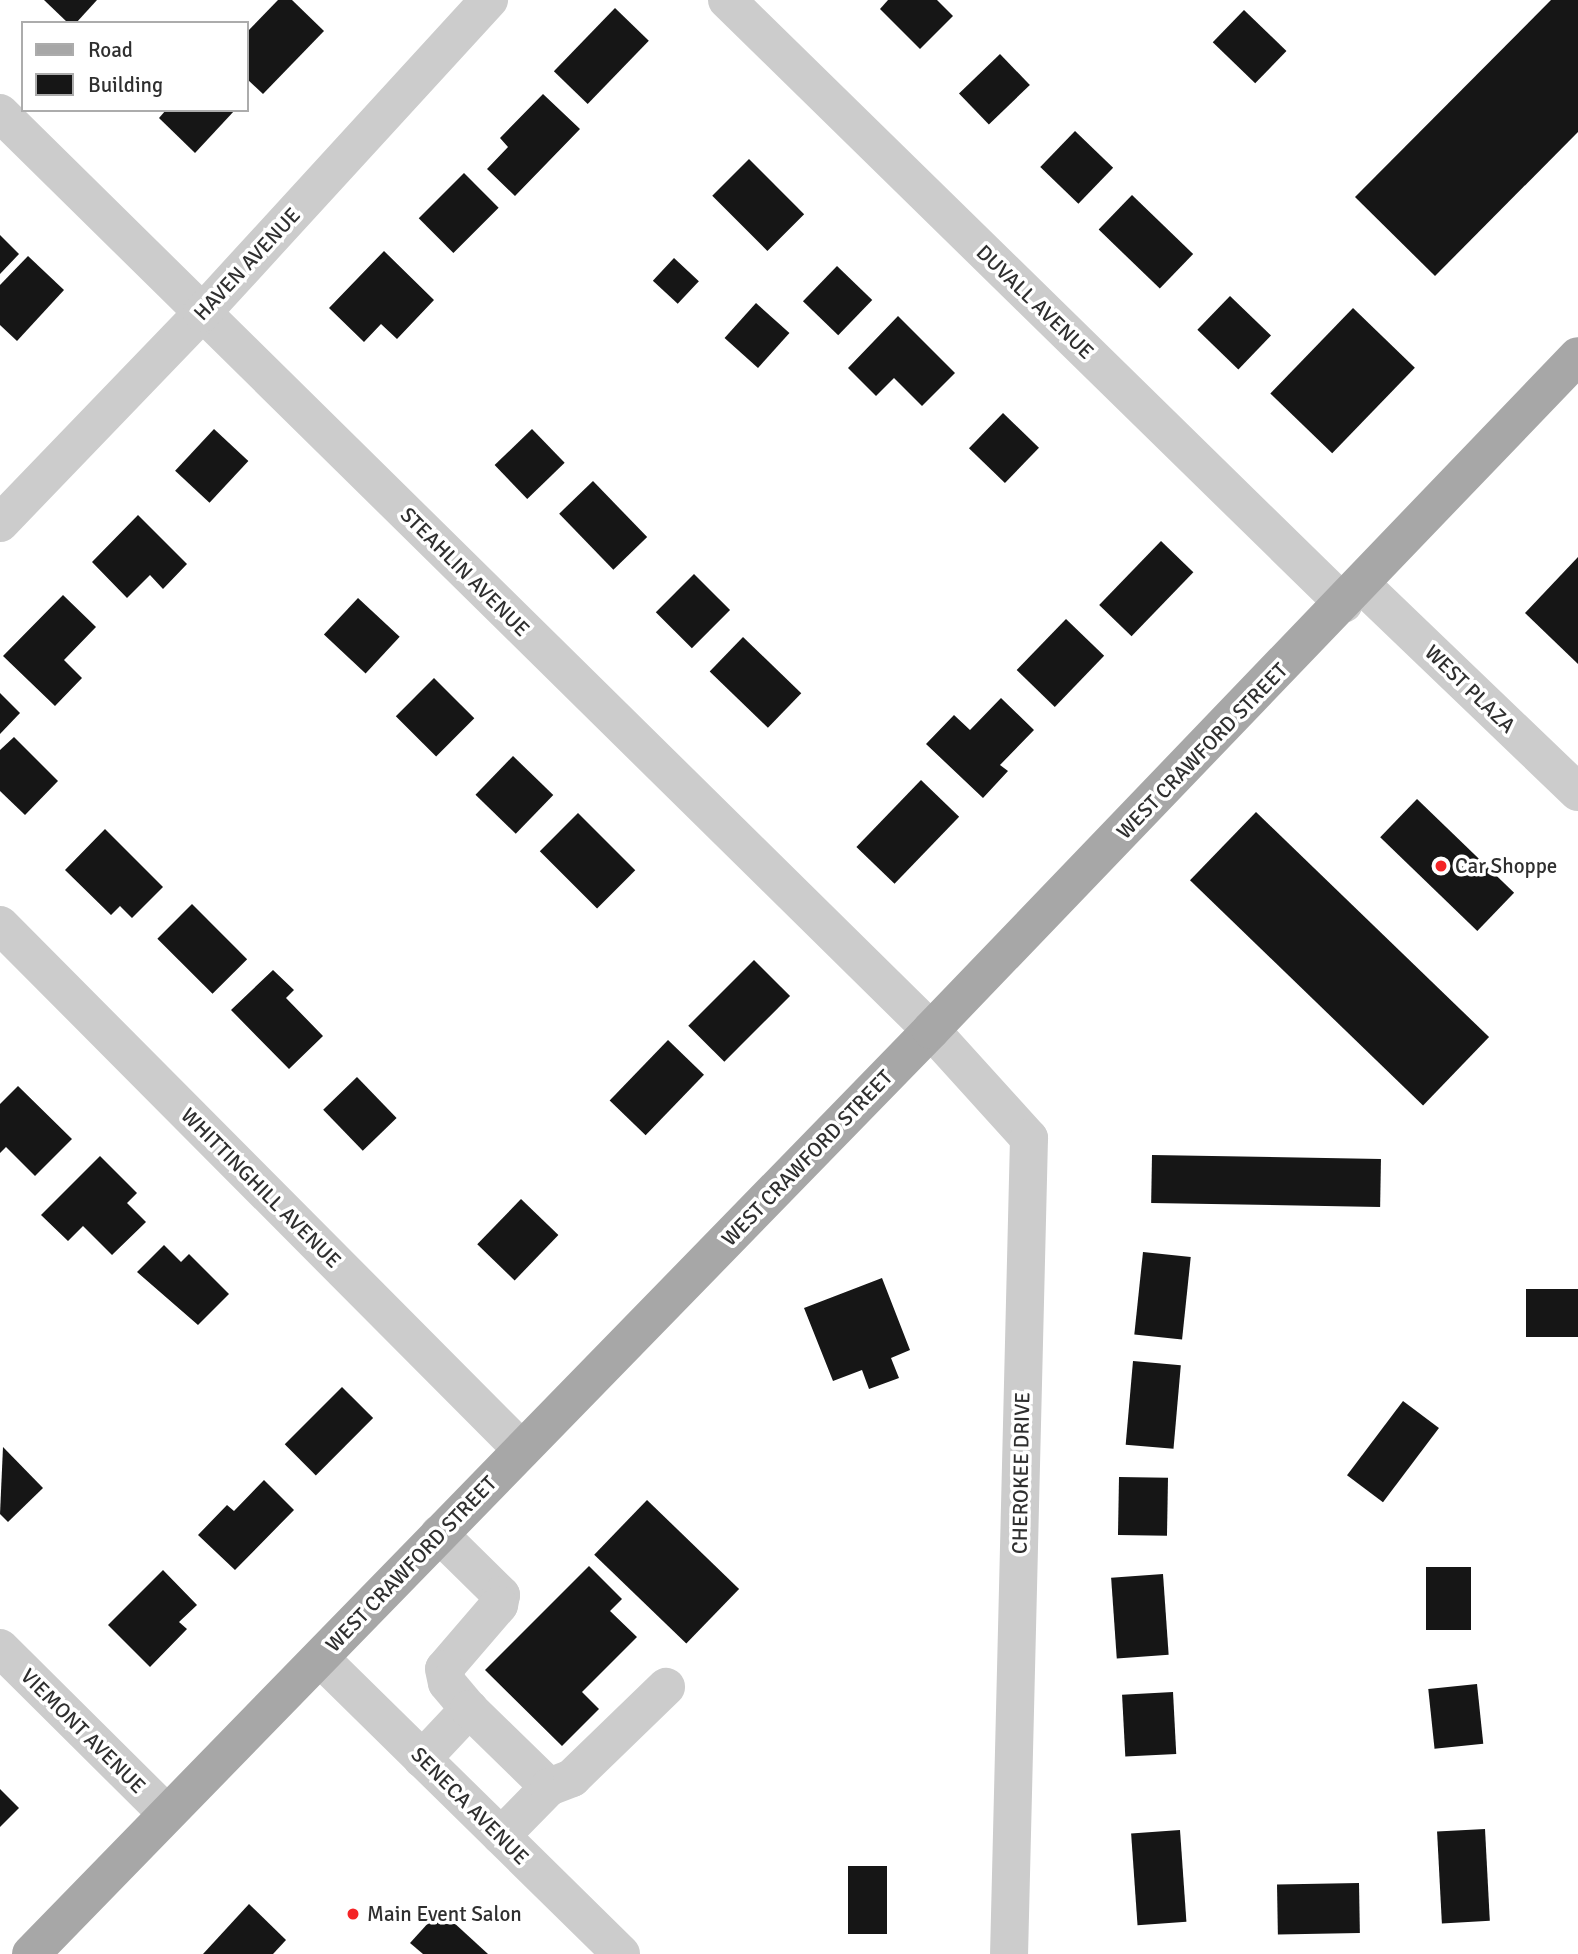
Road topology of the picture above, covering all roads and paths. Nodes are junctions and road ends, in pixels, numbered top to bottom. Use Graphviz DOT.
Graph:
graph roads {
  1 [pos="489,0"];
  2 [pos="727,0"];
  3 [pos="0,113"];
  4 [pos="202,313"];
  5 [pos="1578,356"];
  6 [pos="0,523"];
  7 [pos="1353,595"];
  8 [pos="1578,792"];
  9 [pos="0,925"];
  10 [pos="931,1030"];
  11 [pos="522,1450"];
  12 [pos="439,1534"];
  13 [pos="0,1648"];
  14 [pos="320,1658"];
  15 [pos="666,1687"];
  16 [pos="469,1709"];
  17 [pos="422,1759"];
  18 [pos="549,1787"];
  19 [pos="167,1814"];
  20 [pos="501,1836"];
  21 [pos="31,1954"];
  22 [pos="621,1954"];
  23 [pos="1009,1954"];
  1 -- 4 [label="street, HAVEN AVENUE"];
  2 -- 7 [label="street, DUVALL AVENUE"];
  3 -- 4 [label="street, STEAHLIN AVENUE"];
  4 -- 6 [label="street, HAVEN AVENUE"];
  4 -- 10 [label="street, STEAHLIN AVENUE"];
  5 -- 7 [label="main road, WEST CRAWFORD STREET"];
  7 -- 8 [label="street, WEST PLAZA"];
  7 -- 10 [label="main road, WEST CRAWFORD STREET"];
  9 -- 11 [label="street, WHITTINGHILL AVENUE"];
  10 -- 11 [label="main road, WEST CRAWFORD STREET"];
  10 -- 23 [label="street, CHEROKEE DRIVE"];
  11 -- 12 [label="main road, WEST CRAWFORD STREET"];
  12 -- 14 [label="main road, WEST CRAWFORD STREET"];
  12 -- 16 [label="street"];
  13 -- 19 [label="street, VIEMONT AVENUE"];
  14 -- 17 [label="street, SENECA AVENUE"];
  14 -- 19 [label="main road, WEST CRAWFORD STREET"];
  15 -- 18 [label="street"];
  16 -- 17 [label="street"];
  16 -- 18 [label="street"];
  17 -- 20 [label="street, SENECA AVENUE"];
  18 -- 20 [label="street"];
  19 -- 21 [label="main road, WEST CRAWFORD STREET"];
  20 -- 22 [label="street, SENECA AVENUE"];
}
